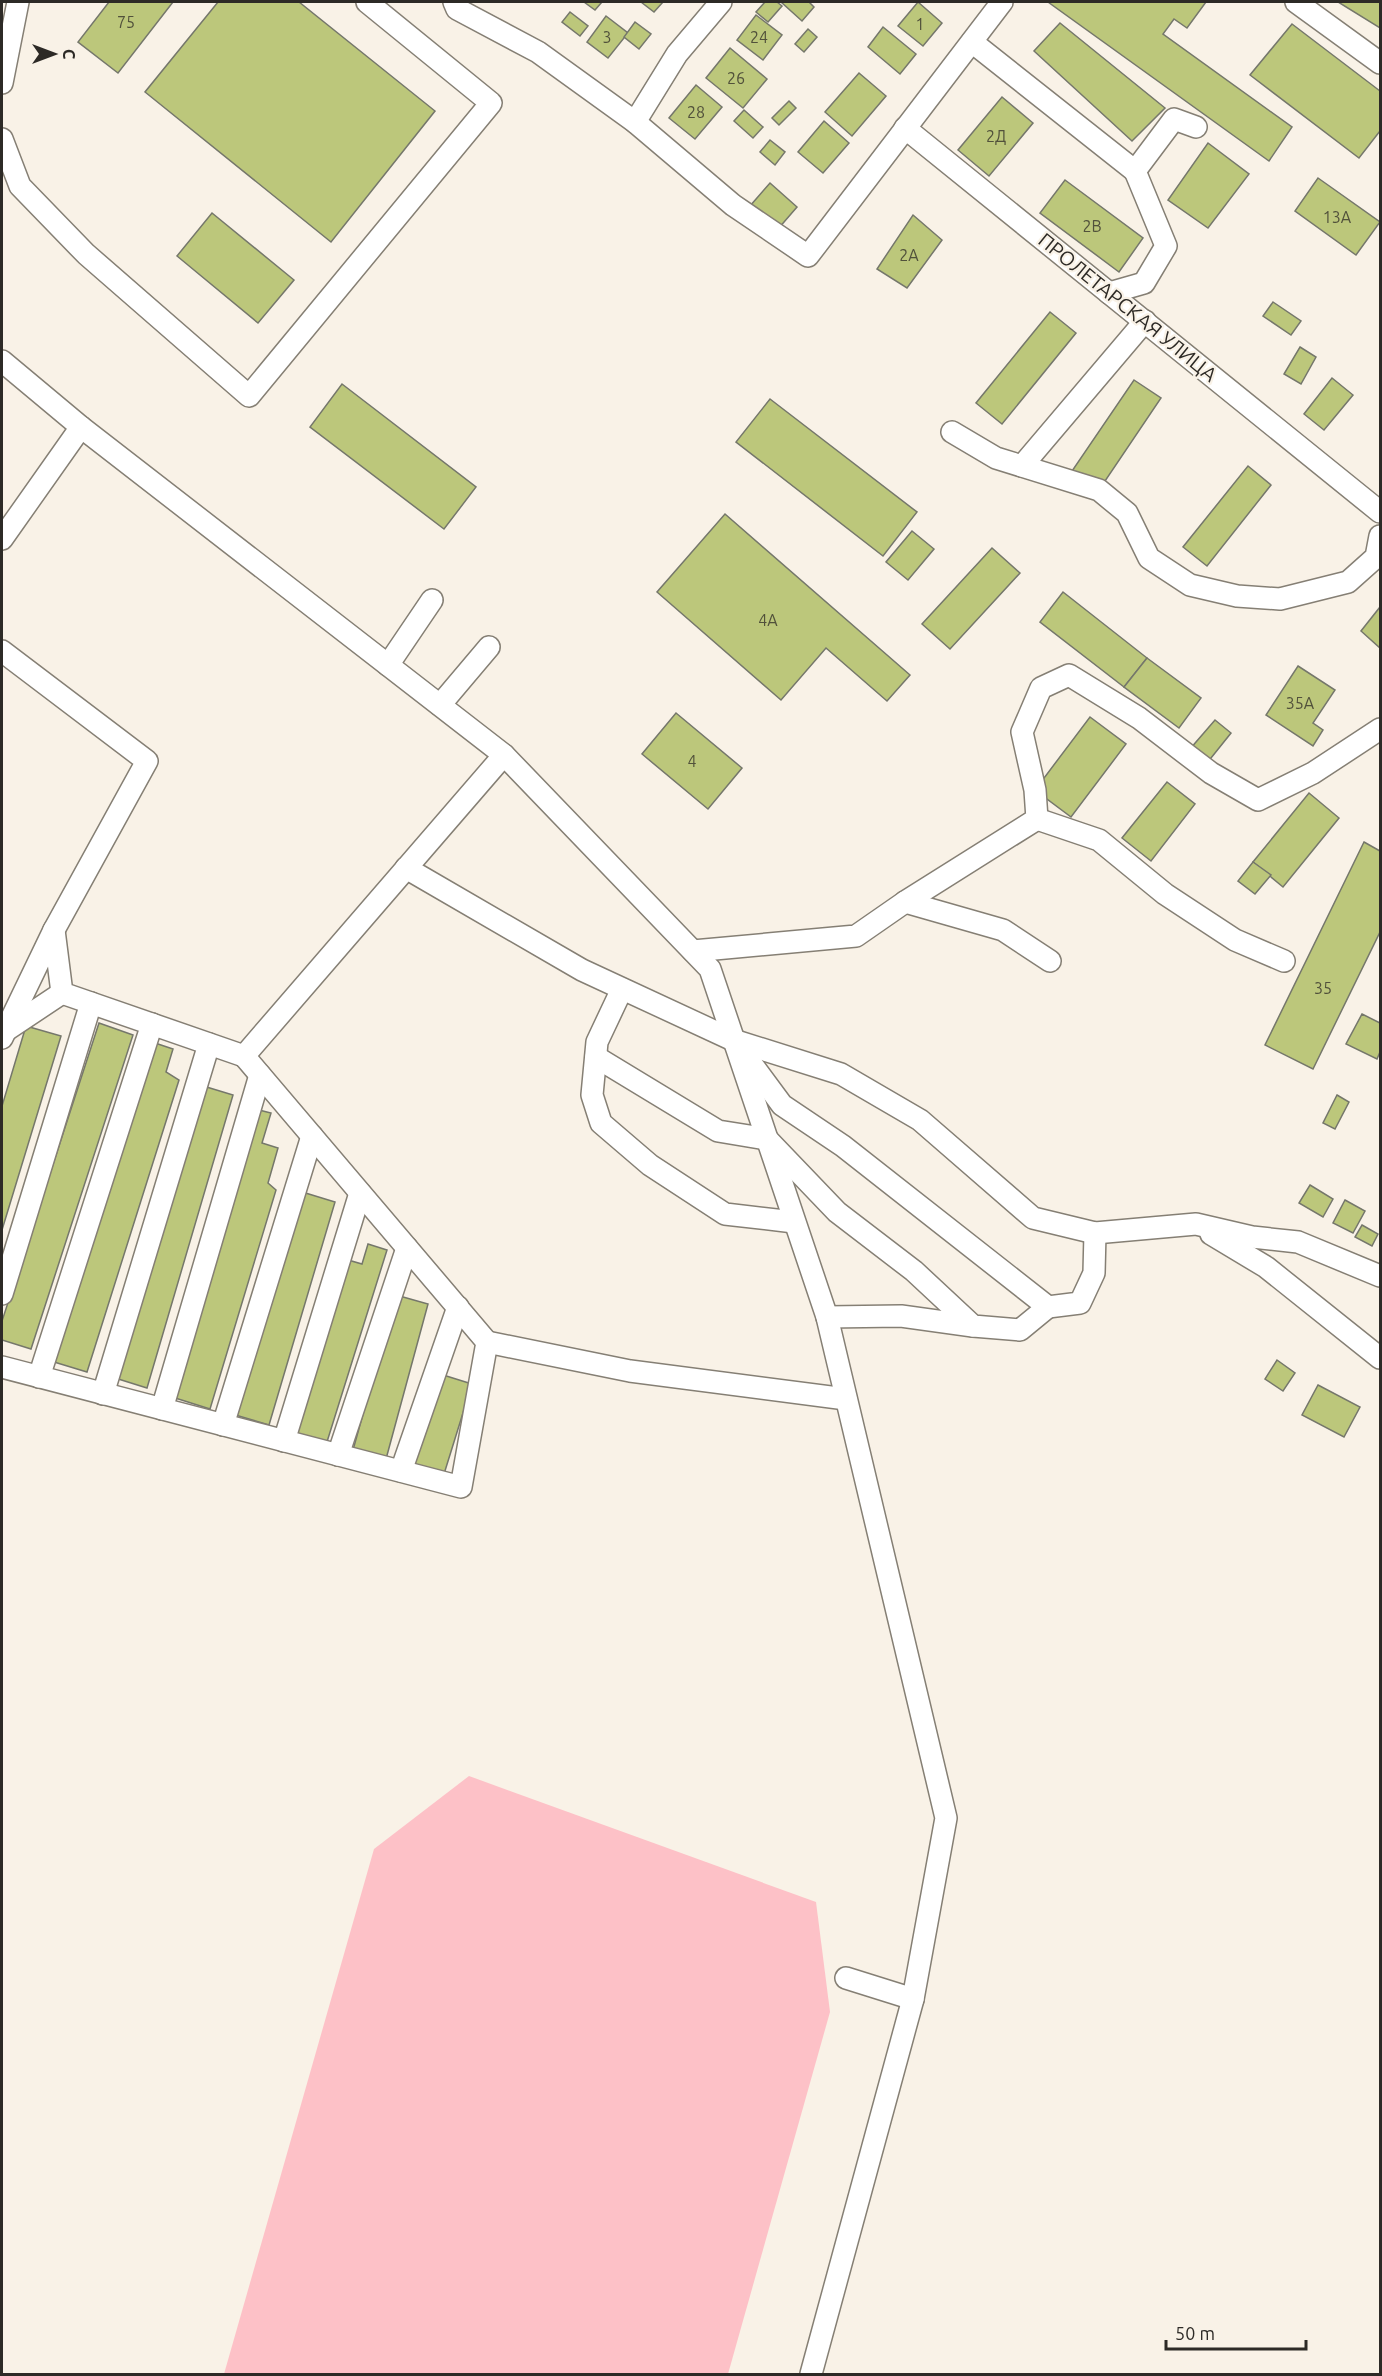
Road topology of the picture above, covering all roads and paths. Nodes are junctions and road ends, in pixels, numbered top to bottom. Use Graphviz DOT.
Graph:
graph roads {
  1 [pos="18,2"];
  2 [pos="367,2"];
  3 [pos="721,2"];
  4 [pos="1002,2"];
  5 [pos="1296,2"];
  6 [pos="453,4"];
  7 [pos="972,42"];
  8 [pos="1380,63"];
  9 [pos="2,83"];
  10 [pos="635,122"];
  11 [pos="1196,127"];
  12 [pos="905,128"];
  13 [pos="2,139"];
  14 [pos="1135,171"];
  15 [pos="1110,293"];
  16 [pos="1145,321"];
  17 [pos="2,362"];
  18 [pos="81,427"];
  19 [pos="952,432"];
  20 [pos="1022,466"];
  21 [pos="1380,512"];
  22 [pos="1380,536"];
  23 [pos="2,539"];
  24 [pos="432,600"];
  25 [pos="489,647"];
  26 [pos="2,651"];
  27 [pos="388,664"];
  28 [pos="440,705"];
  29 [pos="1380,729"];
  30 [pos="504,755"];
  31 [pos="1037,819"];
  32 [pos="406,868"];
  33 [pos="905,902"];
  34 [pos="54,930"];
  35 [pos="693,951"];
  36 [pos="1050,961"];
  37 [pos="1284,961"];
  38 [pos="622,989"];
  39 [pos="62,993"];
  40 [pos="91,1003"];
  41 [pos="152,1024"];
  42 [pos="3,1038"];
  43 [pos="733,1040"];
  44 [pos="209,1044"];
  45 [pos="244,1056"];
  46 [pos="596,1057"];
  47 [pos="260,1075"];
  48 [pos="312,1136"];
  49 [pos="767,1139"];
  50 [pos="360,1193"];
  51 [pos="795,1222"];
  52 [pos="1196,1224"];
  53 [pos="1095,1233"];
  54 [pos="407,1248"];
  55 [pos="1380,1276"];
  56 [pos="2,1294"];
  57 [pos="458,1307"];
  58 [pos="1048,1307"];
  59 [pos="827,1317"];
  60 [pos="973,1326"];
  61 [pos="487,1342"];
  62 [pos="1380,1358"];
  63 [pos="2,1367"];
  64 [pos="39,1377"];
  65 [pos="103,1394"];
  66 [pos="846,1399"];
  67 [pos="162,1409"];
  68 [pos="223,1425"];
  69 [pos="284,1441"];
  70 [pos="338,1455"];
  71 [pos="401,1471"];
  72 [pos="846,1978"];
  73 [pos="914,1999"];
  74 [pos="811,2374"];
  1 -- 9 [label="street"];
  2 -- 13 [label="street"];
  3 -- 10 [label="street"];
  4 -- 7 [label="street"];
  5 -- 8 [label="street"];
  6 -- 10 [label="street"];
  7 -- 12 [label="street"];
  7 -- 14 [label="street"];
  10 -- 12 [label="street"];
  11 -- 14 [label="street"];
  12 -- 15 [label="street, ПРОЛЕТАРСКАЯ УЛИЦА"];
  14 -- 15 [label="street"];
  15 -- 16 [label="street, ПРОЛЕТАРСКАЯ УЛИЦА"];
  16 -- 20 [label="street"];
  16 -- 21 [label="street, ПРОЛЕТАРСКАЯ УЛИЦА"];
  17 -- 18 [label="street"];
  18 -- 23 [label="street"];
  18 -- 27 [label="street"];
  19 -- 20 [label="street"];
  20 -- 22 [label="street"];
  24 -- 27 [label="street"];
  25 -- 28 [label="street"];
  26 -- 34 [label="street"];
  27 -- 28 [label="street"];
  28 -- 30 [label="street"];
  29 -- 31 [label="street"];
  30 -- 32 [label="street"];
  30 -- 35 [label="street"];
  31 -- 33 [label="street"];
  31 -- 37 [label="street"];
  32 -- 38 [label="street"];
  32 -- 45 [label="street"];
  33 -- 35 [label="street"];
  33 -- 36 [label="street"];
  34 -- 39 [label="street"];
  34 -- 42 [label="street"];
  35 -- 43 [label="street"];
  38 -- 43 [label="street"];
  38 -- 46 [label="street"];
  39 -- 40 [label="street"];
  39 -- 42 [label="street"];
  40 -- 41 [label="street"];
  40 -- 56 [label="street"];
  41 -- 44 [label="street"];
  41 -- 64 [label="street"];
  43 -- 49 [label="street"];
  43 -- 53 [label="street"];
  43 -- 58 [label="street"];
  44 -- 45 [label="street"];
  44 -- 65 [label="street"];
  45 -- 47 [label="street"];
  46 -- 49 [label="street"];
  46 -- 51 [label="street"];
  47 -- 48 [label="street"];
  47 -- 67 [label="street"];
  48 -- 50 [label="street"];
  48 -- 68 [label="street"];
  49 -- 51 [label="street"];
  49 -- 60 [label="street"];
  50 -- 54 [label="street"];
  50 -- 69 [label="street"];
  51 -- 59 [label="street"];
  52 -- 53 [label="street"];
  52 -- 55 [label="street"];
  52 -- 62 [label="street"];
  53 -- 58 [label="street"];
  54 -- 57 [label="street"];
  54 -- 70 [label="street"];
  57 -- 61 [label="street"];
  57 -- 71 [label="street"];
  58 -- 60 [label="street"];
  59 -- 60 [label="street"];
  59 -- 66 [label="street"];
  61 -- 66 [label="street"];
  61 -- 71 [label="street"];
  63 -- 64 [label="street"];
  64 -- 65 [label="street"];
  65 -- 67 [label="street"];
  66 -- 73 [label="street"];
  67 -- 68 [label="street"];
  68 -- 69 [label="street"];
  69 -- 70 [label="street"];
  70 -- 71 [label="street"];
  72 -- 73 [label="street"];
  73 -- 74 [label="street"];
}
